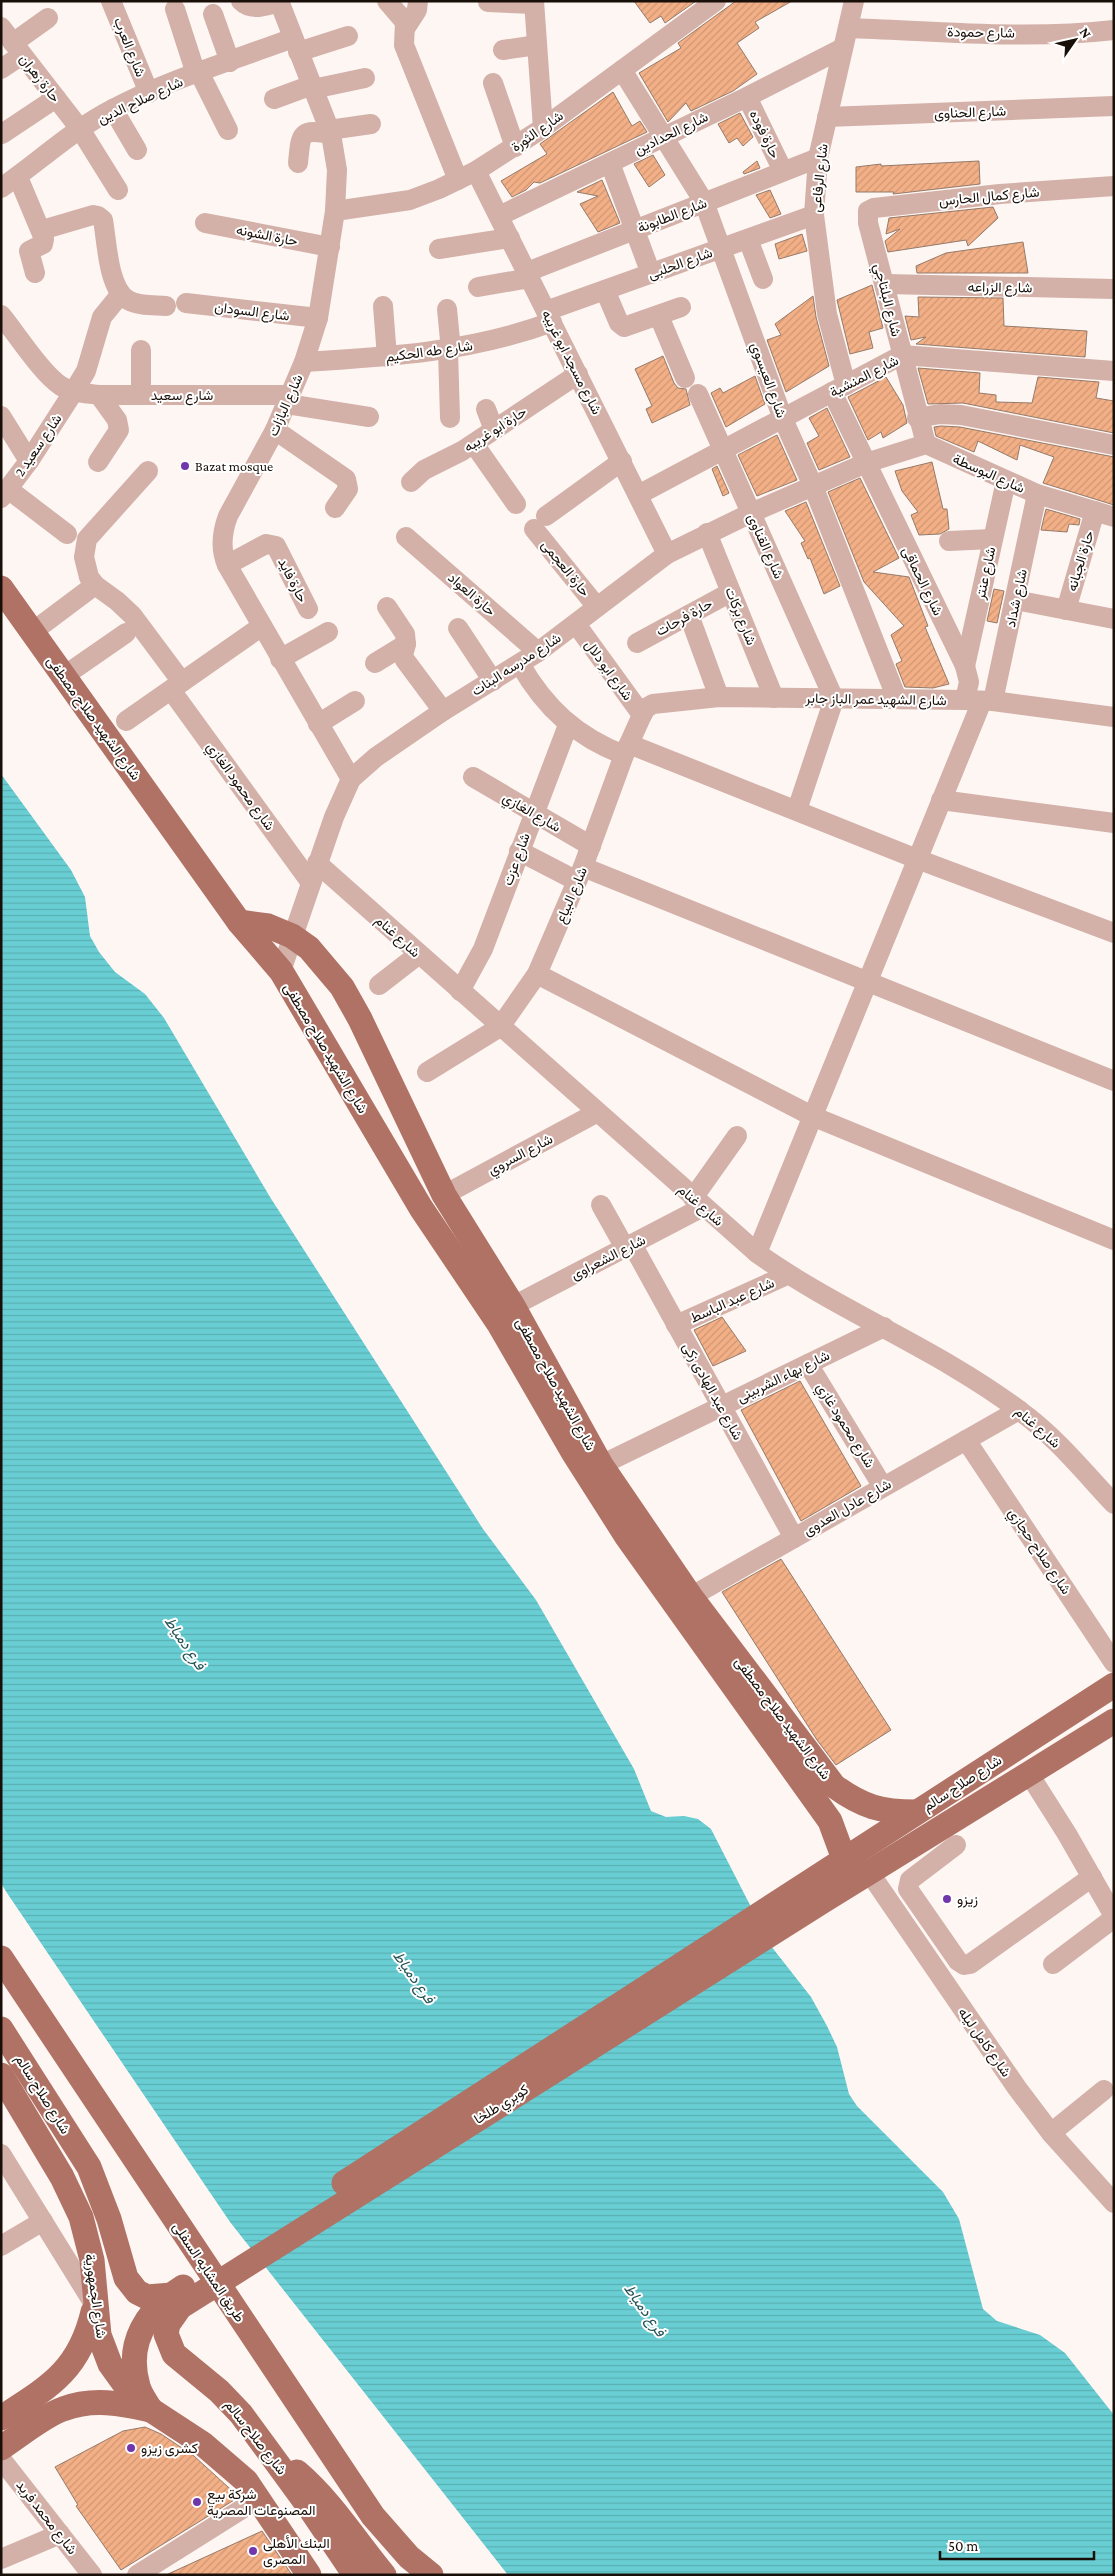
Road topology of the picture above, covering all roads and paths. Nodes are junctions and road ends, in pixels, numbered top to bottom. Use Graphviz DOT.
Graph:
graph roads {
  1 [pos="111,1"];
  2 [pos="240,1"];
  3 [pos="280,1"];
  4 [pos="387,1"];
  5 [pos="418,1"];
  6 [pos="716,1"];
  7 [pos="854,1"];
  8 [pos="488,2"];
  9 [pos="534,3"];
  10 [pos="175,9"];
  11 [pos="213,14"];
  12 [pos="48,18"];
  13 [pos="406,27"];
  14 [pos="848,28"];
  15 [pos="1114,30"];
  16 [pos="348,36"];
  17 [pos="12,41"];
  18 [pos="295,45"];
  19 [pos="537,45"];
  20 [pos="843,48"];
  21 [pos="503,50"];
  22 [pos="230,62"];
  23 [pos="1,69"];
  24 [pos="622,70"];
  25 [pos="198,74"];
  26 [pos="365,78"];
  27 [pos="493,83"];
  28 [pos="312,87"];
  29 [pos="148,92"];
  30 [pos="747,97"];
  31 [pos="56,98"];
  32 [pos="274,99"];
  33 [pos="1114,106"];
  34 [pos="112,109"];
  35 [pos="827,117"];
  36 [pos="371,124"];
  37 [pos="543,128"];
  38 [pos="80,129"];
  39 [pos="228,130"];
  40 [pos="330,132"];
  41 [pos="2,134"];
  42 [pos="665,137"];
  43 [pos="515,147"];
  44 [pos="137,150"];
  45 [pos="818,158"];
  46 [pos="298,163"];
  47 [pos="610,163"];
  48 [pos="476,171"];
  49 [pos="783,171"];
  50 [pos="18,177"];
  51 [pos="458,180"];
  52 [pos="1114,186"];
  53 [pos="1,188"];
  54 [pos="118,190"];
  55 [pos="704,202"];
  56 [pos="335,211"];
  57 [pos="867,214"];
  58 [pos="814,215"];
  59 [pos="499,216"];
  60 [pos="205,224"];
  61 [pos="635,229"];
  62 [pos="42,230"];
  63 [pos="510,238"];
  64 [pos="748,239"];
  65 [pos="330,247"];
  66 [pos="721,248"];
  67 [pos="439,249"];
  68 [pos="35,273"];
  69 [pos="651,274"];
  70 [pos="528,275"];
  71 [pos="763,279"];
  72 [pos="886,284"];
  73 [pos="478,287"];
  74 [pos="1114,289"];
  75 [pos="605,290"];
  76 [pos="120,295"];
  77 [pos="186,303"];
  78 [pos="166,306"];
  79 [pos="383,306"];
  80 [pos="682,307"];
  81 [pos="447,309"];
  82 [pos="1,315"];
  83 [pos="659,316"];
  84 [pos="549,317"];
  85 [pos="318,318"];
  86 [pos="140,350"];
  87 [pos="449,350"];
  88 [pos="902,356"];
  89 [pos="387,357"];
  90 [pos="304,362"];
  91 [pos="1114,371"];
  92 [pos="578,374"];
  93 [pos="685,378"];
  94 [pos="839,389"];
  95 [pos="74,391"];
  96 [pos="99,394"];
  97 [pos="698,394"];
  98 [pos="142,395"];
  99 [pos="289,400"];
  100 [pos="486,409"];
  101 [pos="1,416"];
  102 [pos="369,417"];
  103 [pos="450,418"];
  104 [pos="917,418"];
  105 [pos="783,419"];
  106 [pos="275,430"];
  107 [pos="494,430"];
  108 [pos="474,444"];
  109 [pos="926,444"];
  110 [pos="1114,445"];
  111 [pos="723,450"];
  112 [pos="29,461"];
  113 [pos="622,461"];
  114 [pos="98,462"];
  115 [pos="866,463"];
  116 [pos="148,471"];
  117 [pos="1006,481"];
  118 [pos="411,482"];
  119 [pos="813,486"];
  120 [pos="4,494"];
  121 [pos="1037,494"];
  122 [pos="638,495"];
  123 [pos="516,504"];
  124 [pos="335,508"];
  125 [pos="751,513"];
  126 [pos="1104,514"];
  127 [pos="707,533"];
  128 [pos="67,534"];
  129 [pos="406,537"];
  130 [pos="992,539"];
  131 [pos="948,542"];
  132 [pos="667,554"];
  133 [pos="227,565"];
  134 [pos="95,585"];
  135 [pos="1,588"];
  136 [pos="731,592"];
  137 [pos="1015,600"];
  138 [pos="598,607"];
  139 [pos="387,608"];
  140 [pos="308,609"];
  141 [pos="1066,610"];
  142 [pos="689,614"];
  143 [pos="1114,619"];
  144 [pos="576,624"];
  145 [pos="262,626"];
  146 [pos="458,628"];
  147 [pos="328,632"];
  148 [pos="31,633"];
  149 [pos="126,633"];
  150 [pos="637,643"];
  151 [pos="406,644"];
  152 [pos="538,652"];
  153 [pos="280,659"];
  154 [pos="375,663"];
  155 [pos="520,664"];
  156 [pos="965,666"];
  157 [pos="64,676"];
  158 [pos="493,681"];
  159 [pos="176,686"];
  160 [pos="719,697"];
  161 [pos="774,698"];
  162 [pos="834,699"];
  163 [pos="897,699"];
  164 [pos="355,701"];
  165 [pos="980,701"];
  166 [pos="443,711"];
  167 [pos="642,715"];
  168 [pos="1114,717"];
  169 [pos="126,721"];
  170 [pos="318,724"];
  171 [pos="568,725"];
  172 [pos="627,749"];
  173 [pos="473,777"];
  174 [pos="350,779"];
  175 [pos="941,800"];
  176 [pos="797,810"];
  177 [pos="533,813"];
  178 [pos="1114,823"];
  179 [pos="591,846"];
  180 [pos="519,851"];
  181 [pos="917,859"];
  182 [pos="317,863"];
  183 [pos="580,874"];
  184 [pos="311,883"];
  185 [pos="240,922"];
  186 [pos="1114,934"];
  187 [pos="292,936"];
  188 [pos="418,954"];
  189 [pos="281,971"];
  190 [pos="538,974"];
  191 [pos="867,982"];
  192 [pos="379,985"];
  193 [pos="460,991"];
  194 [pos="500,1027"];
  195 [pos="427,1072"];
  196 [pos="1114,1081"];
  197 [pos="596,1113"];
  198 [pos="812,1116"];
  199 [pos="737,1136"];
  200 [pos="444,1195"];
  201 [pos="698,1203"];
  202 [pos="601,1205"];
  203 [pos="1114,1240"];
  204 [pos="628,1246"];
  205 [pos="757,1253"];
  206 [pos="787,1274"];
  207 [pos="513,1306"];
  208 [pos="676,1325"];
  209 [pos="884,1328"];
  210 [pos="808,1364"];
  211 [pos="721,1406"];
  212 [pos="1019,1410"];
  213 [pos="966,1440"];
  214 [pos="601,1465"];
  215 [pos="883,1487"];
  216 [pos="1114,1504"];
  217 [pos="794,1538"];
  218 [pos="683,1601"];
  219 [pos="1114,1662"];
  220 [pos="1114,1685"];
  221 [pos="1114,1721"];
  222 [pos="1029,1774"];
  223 [pos="916,1812"];
  224 [pos="956,1845"];
  225 [pos="844,1859"];
  226 [pos="869,1872"];
  227 [pos="1092,1877"];
  228 [pos="816,1891"];
  229 [pos="1114,1917"];
  230 [pos="929,1920"];
  231 [pos="909,1932"];
  232 [pos="1,1958"];
  233 [pos="1053,1964"];
  234 [pos="1,2029"];
  235 [pos="1,2075"];
  236 [pos="1104,2090"];
  237 [pos="1051,2133"];
  238 [pos="1,2154"];
  239 [pos="1114,2203"];
  240 [pos="43,2221"];
  241 [pos="1,2246"];
  242 [pos="176,2301"];
  243 [pos="94,2304"];
  244 [pos="47,2388"];
  245 [pos="62,2409"];
  246 [pos="151,2410"];
  247 [pos="1,2418"];
  248 [pos="1,2448"];
  249 [pos="265,2450"];
  250 [pos="1,2460"];
  251 [pos="258,2499"];
  252 [pos="60,2534"];
  253 [pos="1,2559"];
  254 [pos="92,2575"];
  255 [pos="137,2575"];
  256 [pos="309,2575"];
  257 [pos="356,2575"];
  258 [pos="384,2575"];
  259 [pos="431,2575"];
  1 -- 29 [label="street, شارع العرب"];
  2 -- 3 [label="street"];
  3 -- 18 [label="street, شارع البازات"];
  4 -- 13 [label="street"];
  5 -- 13 [label="street"];
  6 -- 24 [label="street, شارع الثورة"];
  7 -- 14 [label="street, شارع الرفاعى"];
  8 -- 9 [label="street"];
  9 -- 19 [label="street"];
  10 -- 25 [label="street"];
  11 -- 22 [label="street"];
  12 -- 17 [label="street"];
  13 -- 51 [label="street"];
  14 -- 15 [label="street, شارع حمودة"];
  14 -- 20 [label="street, شارع الرفاعى"];
  16 -- 18 [label="street, شارع صلاح الدين"];
  17 -- 23 [label="street"];
  17 -- 31 [label="street, حارة زهران"];
  18 -- 22 [label="street, شارع صلاح الدين"];
  18 -- 28 [label="street, شارع البازات"];
  19 -- 21 [label="street"];
  19 -- 37 [label="street"];
  20 -- 30 [label="street, شارع الحدادين"];
  20 -- 35 [label="street, شارع الرفاعى"];
  22 -- 25 [label="street, شارع صلاح الدين"];
  24 -- 37 [label="street, شارع الثورة"];
  24 -- 42 [label="street, شارع العيسوي"];
  25 -- 29 [label="street, شارع صلاح الدين"];
  25 -- 39 [label="street"];
  26 -- 28 [label="street"];
  27 -- 43 [label="street"];
  28 -- 32 [label="street"];
  28 -- 40 [label="street, شارع البازات"];
  29 -- 34 [label="street, شارع صلاح الدين"];
  30 -- 42 [label="street, شارع الحدادين"];
  30 -- 49 [label="street, حارة فوده"];
  31 -- 38 [label="street, حارة زهران"];
  31 -- 41 [label="street"];
  33 -- 35 [label="street, شارع الحناوى"];
  34 -- 38 [label="street, شارع صلاح الدين"];
  34 -- 44 [label="street"];
  35 -- 45 [label="street, شارع الرفاعى"];
  36 -- 40 [label="street"];
  37 -- 43 [label="street, شارع الثورة"];
  38 -- 50 [label="street, شارع صلاح الدين"];
  38 -- 54 [label="street, حارة زهران"];
  40 -- 46 [label="street"];
  40 -- 56 [label="street, شارع البازات"];
  42 -- 47 [label="street, شارع الحدادين"];
  42 -- 55 [label="street, شارع العيسوي"];
  43 -- 48 [label="street, شارع الثورة"];
  45 -- 49 [label="street, شارع الطابونة"];
  45 -- 58 [label="street, شارع الرفاعى"];
  47 -- 59 [label="street, شارع الحدادين"];
  47 -- 61 [label="street"];
  48 -- 51 [label="street, شارع الثورة"];
  48 -- 59 [label="street, شارع مسجد ابو غريبه"];
  49 -- 55 [label="street, شارع الطابونة"];
  50 -- 53 [label="street, شارع صلاح الدين"];
  50 -- 62 [label="street"];
  51 -- 56 [label="street, شارع الثورة"];
  52 -- 57 [label="street, شارع كمال الحارس"];
  55 -- 61 [label="street, شارع الطابونة"];
  55 -- 66 [label="street, شارع العيسوي"];
  56 -- 65 [label="street, شارع البازات"];
  57 -- 72 [label="street, شارع البلتاجي"];
  58 -- 64 [label="street, شارع الحلبى"];
  58 -- 94 [label="street, شارع الرفاعى"];
  59 -- 63 [label="street, شارع مسجد ابو غريبه"];
  60 -- 65 [label="street, حارة الشونه"];
  61 -- 69 [label="street"];
  61 -- 70 [label="street, شارع الطابونة"];
  62 -- 68 [label="street"];
  62 -- 76 [label="street"];
  63 -- 67 [label="street"];
  63 -- 70 [label="street, شارع مسجد ابو غريبه"];
  64 -- 66 [label="street, شارع الحلبى"];
  64 -- 71 [label="street"];
  65 -- 85 [label="street, شارع البازات"];
  66 -- 69 [label="street, شارع الحلبى"];
  66 -- 105 [label="street, شارع العيسوي"];
  69 -- 75 [label="street, شارع الحلبى"];
  70 -- 73 [label="street, شارع الطابونة"];
  70 -- 84 [label="street, شارع مسجد ابو غريبه"];
  72 -- 74 [label="street, شارع الزراعه"];
  72 -- 88 [label="street, شارع البلتاجي"];
  75 -- 83 [label="street"];
  75 -- 84 [label="street, شارع الحلبى"];
  76 -- 78 [label="street"];
  76 -- 95 [label="street, شارع سعيد 2"];
  77 -- 85 [label="street, شارع السودان"];
  79 -- 89 [label="street"];
  80 -- 83 [label="street"];
  81 -- 87 [label="street"];
  82 -- 95 [label="street"];
  83 -- 93 [label="street"];
  84 -- 87 [label="street, شارع طه الحكيم"];
  84 -- 92 [label="street, شارع مسجد ابو غريبه"];
  85 -- 90 [label="street, شارع البازات"];
  86 -- 98 [label="street"];
  87 -- 89 [label="street, شارع طه الحكيم"];
  87 -- 103 [label="street"];
  88 -- 91 [label="street, شارع المنشية"];
  88 -- 94 [label="street, شارع المنشية"];
  88 -- 104 [label="street, شارع البلتاجي"];
  89 -- 90 [label="street, شارع طه الحكيم"];
  90 -- 99 [label="street, شارع البازات"];
  92 -- 107 [label="street, حارة ابو غريبه"];
  92 -- 113 [label="street, شارع مسجد ابو غريبه"];
  94 -- 105 [label="street, شارع المنشية"];
  94 -- 115 [label="street, شارع الرفاعى"];
  95 -- 96 [label="street, شارع سعيد"];
  95 -- 112 [label="street, شارع سعيد 2"];
  96 -- 98 [label="street, شارع سعيد"];
  96 -- 114 [label="street"];
  97 -- 111 [label="street, شارع القناوى"];
  98 -- 99 [label="street, شارع سعيد"];
  99 -- 102 [label="street, شارع سعيد"];
  99 -- 106 [label="street, شارع البازات"];
  100 -- 107 [label="street"];
  101 -- 112 [label="street"];
  104 -- 109 [label="street, شارع البلتاجي"];
  104 -- 110 [label="street"];
  105 -- 111 [label="street, شارع المنشية"];
  105 -- 119 [label="street, شارع العيسوي"];
  106 -- 124 [label="street"];
  106 -- 133 [label="street, شارع البازات"];
  107 -- 108 [label="street, حارة ابو غريبه"];
  108 -- 118 [label="street, حارة ابو غريبه"];
  108 -- 123 [label="street"];
  109 -- 115 [label="street"];
  109 -- 117 [label="street, شارع البوسطة"];
  111 -- 122 [label="street, شارع المنشية"];
  111 -- 125 [label="street, شارع القناوى"];
  112 -- 120 [label="street, شارع سعيد 2"];
  113 -- 122 [label="street, شارع مسجد ابو غريبه"];
  113 -- 138 [label="street, حارة العجمى"];
  115 -- 119 [label="street, شارع مدرسه البنات"];
  115 -- 156 [label="street, شارع الحماقى"];
  116 -- 134 [label="street"];
  117 -- 121 [label="street, شارع البوسطة"];
  117 -- 130 [label="street, شارع عنتر"];
  119 -- 125 [label="street, شارع مدرسه البنات"];
  119 -- 163 [label="street, شارع العيسوي"];
  120 -- 128 [label="street"];
  121 -- 126 [label="street, شارع البوسطة"];
  121 -- 137 [label="street, شارع شداد"];
  122 -- 132 [label="street, شارع مسجد ابو غريبه"];
  125 -- 127 [label="street, شارع مدرسه البنات"];
  125 -- 162 [label="street, شارع القناوى"];
  126 -- 141 [label="street, حارة الجبانه"];
  127 -- 132 [label="street, شارع مدرسه البنات"];
  127 -- 136 [label="street, شارع بركات"];
  129 -- 152 [label="street, حارة العواد"];
  130 -- 131 [label="street"];
  130 -- 156 [label="street, شارع عنتر"];
  132 -- 138 [label="street, شارع مدرسه البنات"];
  133 -- 140 [label="street, حارة فايد"];
  133 -- 145 [label="street, شارع البازات"];
  134 -- 148 [label="street"];
  134 -- 159 [label="street, شارع محمود الغازي"];
  135 -- 148 [label="main road, شارع الشهيد صلاح مصطفى"];
  136 -- 142 [label="street, حارة فرحات"];
  136 -- 161 [label="street, شارع بركات"];
  137 -- 141 [label="street"];
  137 -- 165 [label="street, شارع شداد"];
  138 -- 144 [label="street, شارع مدرسه البنات"];
  139 -- 151 [label="street"];
  141 -- 143 [label="street"];
  142 -- 150 [label="street, حارة فرحات"];
  142 -- 160 [label="street"];
  144 -- 152 [label="street, شارع مدرسه البنات"];
  144 -- 167 [label="street, شارع ابو دلال"];
  145 -- 153 [label="street, شارع البازات"];
  145 -- 159 [label="street"];
  146 -- 158 [label="street"];
  147 -- 153 [label="street"];
  148 -- 157 [label="main road, شارع الشهيد صلاح مصطفى"];
  149 -- 157 [label="street"];
  151 -- 154 [label="street"];
  151 -- 166 [label="street"];
  152 -- 155 [label="street, شارع مدرسه البنات"];
  153 -- 170 [label="street, شارع البازات"];
  155 -- 158 [label="street, شارع مدرسه البنات"];
  155 -- 171 [label="street"];
  156 -- 165 [label="street, شارع الحماقى"];
  157 -- 185 [label="main road, شارع الشهيد صلاح مصطفى"];
  158 -- 166 [label="street, شارع مدرسه البنات"];
  159 -- 169 [label="street"];
  159 -- 184 [label="street, شارع محمود الغازي"];
  160 -- 161 [label="street, شارع الشهيد عمر الباز جابر"];
  160 -- 167 [label="street, شارع الشهيد عمر الباز جابر"];
  161 -- 162 [label="street, شارع الشهيد عمر الباز جابر"];
  162 -- 163 [label="street, شارع الشهيد عمر الباز جابر"];
  162 -- 176 [label="street"];
  163 -- 165 [label="street, شارع الشهيد عمر الباز جابر"];
  164 -- 170 [label="street"];
  165 -- 168 [label="street, شارع الشهيد عمر الباز جابر"];
  165 -- 175 [label="street"];
  166 -- 174 [label="street, شارع مدرسه البنات"];
  167 -- 172 [label="street, شارع البياع"];
  170 -- 174 [label="street, شارع البازات"];
  171 -- 172 [label="street"];
  171 -- 177 [label="street, شارع عزت"];
  172 -- 176 [label="street"];
  172 -- 179 [label="street, شارع البياع"];
  173 -- 177 [label="street, شارع الغازي"];
  174 -- 182 [label="street, شارع مدرسه البنات"];
  175 -- 178 [label="street"];
  175 -- 181 [label="street"];
  176 -- 181 [label="street"];
  177 -- 179 [label="street, شارع الغازي"];
  177 -- 180 [label="street, شارع عزت"];
  179 -- 183 [label="street, شارع البياع"];
  180 -- 183 [label="street"];
  180 -- 193 [label="street, شارع عزت"];
  181 -- 186 [label="street"];
  181 -- 191 [label="street"];
  182 -- 184 [label="street, شارع مدرسه البنات"];
  182 -- 188 [label="street, شارع غنام"];
  183 -- 190 [label="street, شارع البياع"];
  183 -- 191 [label="street"];
  184 -- 187 [label="street, شارع مدرسه البنات"];
  185 -- 187 [label="main road, شارع الشهيد صلاح مصطفى"];
  185 -- 189 [label="main road, شارع الشهيد صلاح مصطفى"];
  187 -- 189 [label="street, شارع مدرسه البنات"];
  187 -- 200 [label="main road, شارع الشهيد صلاح مصطفى"];
  188 -- 192 [label="street"];
  188 -- 193 [label="street, شارع غنام"];
  189 -- 218 [label="main road, شارع الشهيد صلاح مصطفى"];
  190 -- 194 [label="street, شارع البياع"];
  190 -- 198 [label="street"];
  191 -- 196 [label="street"];
  191 -- 198 [label="street"];
  193 -- 194 [label="street, شارع غنام"];
  194 -- 195 [label="street"];
  194 -- 197 [label="street, شارع غنام"];
  197 -- 200 [label="street, شارع السروي"];
  197 -- 201 [label="street, شارع غنام"];
  198 -- 203 [label="street"];
  198 -- 205 [label="street"];
  199 -- 201 [label="street"];
  200 -- 207 [label="main road, شارع الشهيد صلاح مصطفى"];
  201 -- 204 [label="street, شارع الشعراوى"];
  201 -- 205 [label="street, شارع غنام"];
  202 -- 204 [label="street, شارع عبد الهادى زكى"];
  204 -- 207 [label="street, شارع الشعراوى"];
  204 -- 208 [label="street, شارع عبد الهادى زكى"];
  205 -- 206 [label="street, شارع غنام"];
  206 -- 208 [label="street, شارع عبد الباسط"];
  206 -- 209 [label="street, شارع غنام"];
  207 -- 214 [label="main road, شارع الشهيد صلاح مصطفى"];
  208 -- 211 [label="street, شارع عبد الهادى زكى"];
  209 -- 210 [label="street, شارع بهاء الشربينى"];
  209 -- 212 [label="street, شارع غنام"];
  210 -- 211 [label="street, شارع بهاء الشربينى"];
  210 -- 215 [label="street, شارع محمود غازي"];
  211 -- 214 [label="street, شارع بهاء الشربينى"];
  211 -- 217 [label="street, شارع عبد الهادى زكى"];
  212 -- 213 [label="street, شارع عادل العدوى"];
  212 -- 216 [label="street, شارع غنام"];
  213 -- 215 [label="street, شارع عادل العدوى"];
  213 -- 219 [label="street, شارع صلاح حجازي"];
  214 -- 218 [label="main road, شارع الشهيد صلاح مصطفى"];
  215 -- 217 [label="street, شارع عادل العدوى"];
  217 -- 218 [label="street, شارع عادل العدوى"];
  218 -- 223 [label="main road, شارع الشهيد صلاح مصطفى"];
  218 -- 225 [label="main road, شارع الشهيد صلاح مصطفى"];
  220 -- 223 [label="main road, شارع صلاح سالم"];
  221 -- 222 [label="main road, شارع صلاح سالم"];
  222 -- 226 [label="main road, شارع صلاح سالم"];
  222 -- 227 [label="street"];
  223 -- 225 [label="main road, شارع صلاح سالم"];
  224 -- 230 [label="street"];
  225 -- 228 [label="main road, شارع صلاح سالم"];
  226 -- 228 [label="main road, شارع صلاح سالم"];
  226 -- 231 [label="street, شارع كامل ليله"];
  227 -- 229 [label="street"];
  227 -- 230 [label="street"];
  228 -- 242 [label="main road, كوبري طلخا"];
  229 -- 233 [label="street"];
  230 -- 231 [label="street"];
  231 -- 237 [label="street, شارع كامل ليله"];
  232 -- 259 [label="main road, طريق المشايه السفلى"];
  234 -- 242 [label="main road, شارع صلاح سالم"];
  235 -- 243 [label="main road, شارع الجمهورية"];
  236 -- 237 [label="street"];
  237 -- 239 [label="street, شارع كامل ليله"];
  238 -- 240 [label="street"];
  240 -- 241 [label="street"];
  240 -- 243 [label="street"];
  242 -- 246 [label="main road, كوبري طلخا"];
  242 -- 249 [label="main road, شارع صلاح سالم"];
  243 -- 244 [label="main road"];
  243 -- 246 [label="main road, شارع الجمهورية"];
  244 -- 245 [label="main road"];
  244 -- 247 [label="main road"];
  245 -- 246 [label="main road"];
  245 -- 248 [label="main road"];
  246 -- 251 [label="main road, شارع الجمهورية"];
  249 -- 257 [label="main road, شارع صلاح سالم"];
  249 -- 258 [label="main road"];
  250 -- 252 [label="street, شارع محمد فريد"];
  251 -- 255 [label="street"];
  251 -- 256 [label="main road, شارع الجمهورية"];
  252 -- 253 [label="street"];
  252 -- 254 [label="street, شارع محمد فريد"];
}
